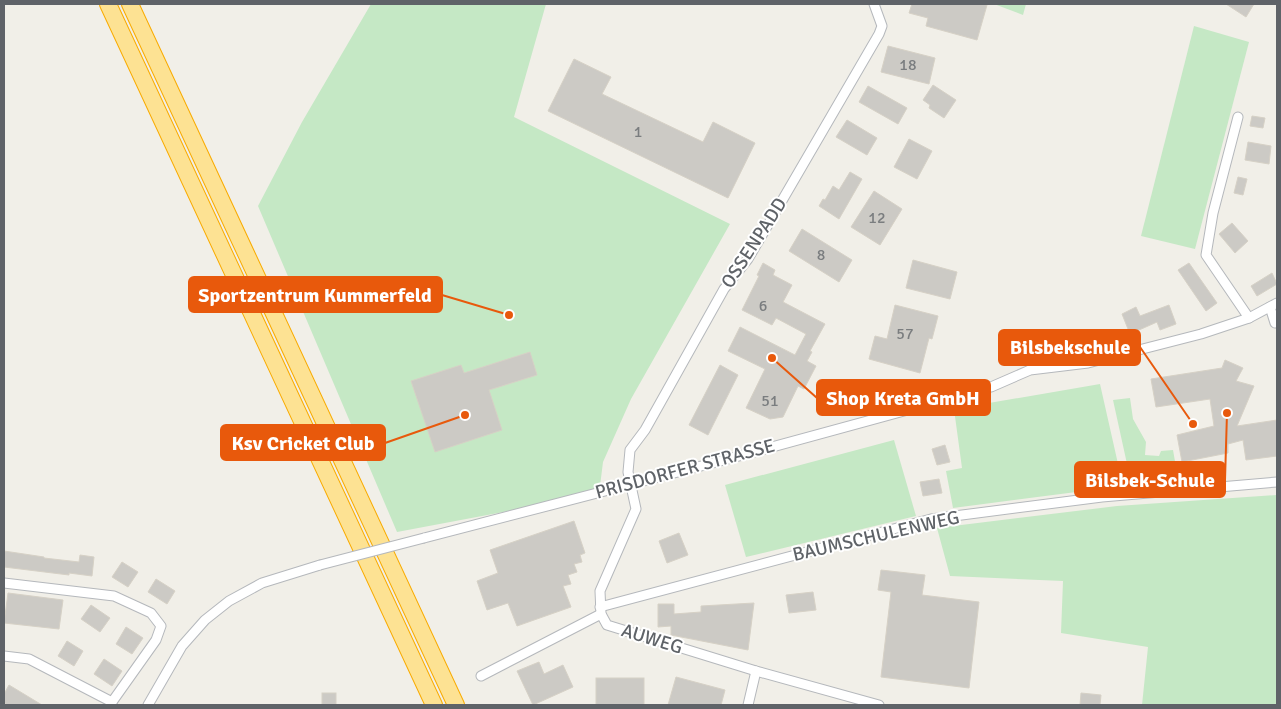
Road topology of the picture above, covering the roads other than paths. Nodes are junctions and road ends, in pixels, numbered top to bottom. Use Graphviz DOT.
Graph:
graph roads {
  1 [pos="108,4"];
  2 [pos="130,4"];
  3 [pos="874,4"];
  4 [pos="1238,117"];
  5 [pos="1274,305"];
  6 [pos="1249,318"];
  7 [pos="1275,323"];
  8 [pos="1277,482"];
  9 [pos="631,484"];
  10 [pos="4,583"];
  11 [pos="601,611"];
  12 [pos="4,656"];
  13 [pos="756,670"];
  14 [pos="481,676"];
  15 [pos="112,704"];
  16 [pos="148,705"];
  17 [pos="434,705"];
  18 [pos="456,705"];
  19 [pos="748,705"];
  20 [pos="879,705"];
  1 -- 17 [label="highway"];
  2 -- 18 [label="highway"];
  3 -- 9 [label="street, OSSENPADD"];
  4 -- 6 [label="street"];
  5 -- 6 [label="street, PRISDORFER STRASSE"];
  5 -- 7 [label="street, PRISDORFER STRASSE"];
  6 -- 9 [label="street, PRISDORFER STRASSE"];
  8 -- 11 [label="street, BAUMSCHULENWEG"];
  9 -- 11 [label="street, AUWEG"];
  9 -- 16 [label="street, PRISDORFER STRASSE, bridge"];
  10 -- 15 [label="street"];
  11 -- 13 [label="street, AUWEG"];
  11 -- 14 [label="street, BAUMSCHULENWEG"];
  12 -- 15 [label="street"];
  13 -- 19 [label="street"];
  13 -- 20 [label="street, AUWEG"];
}
